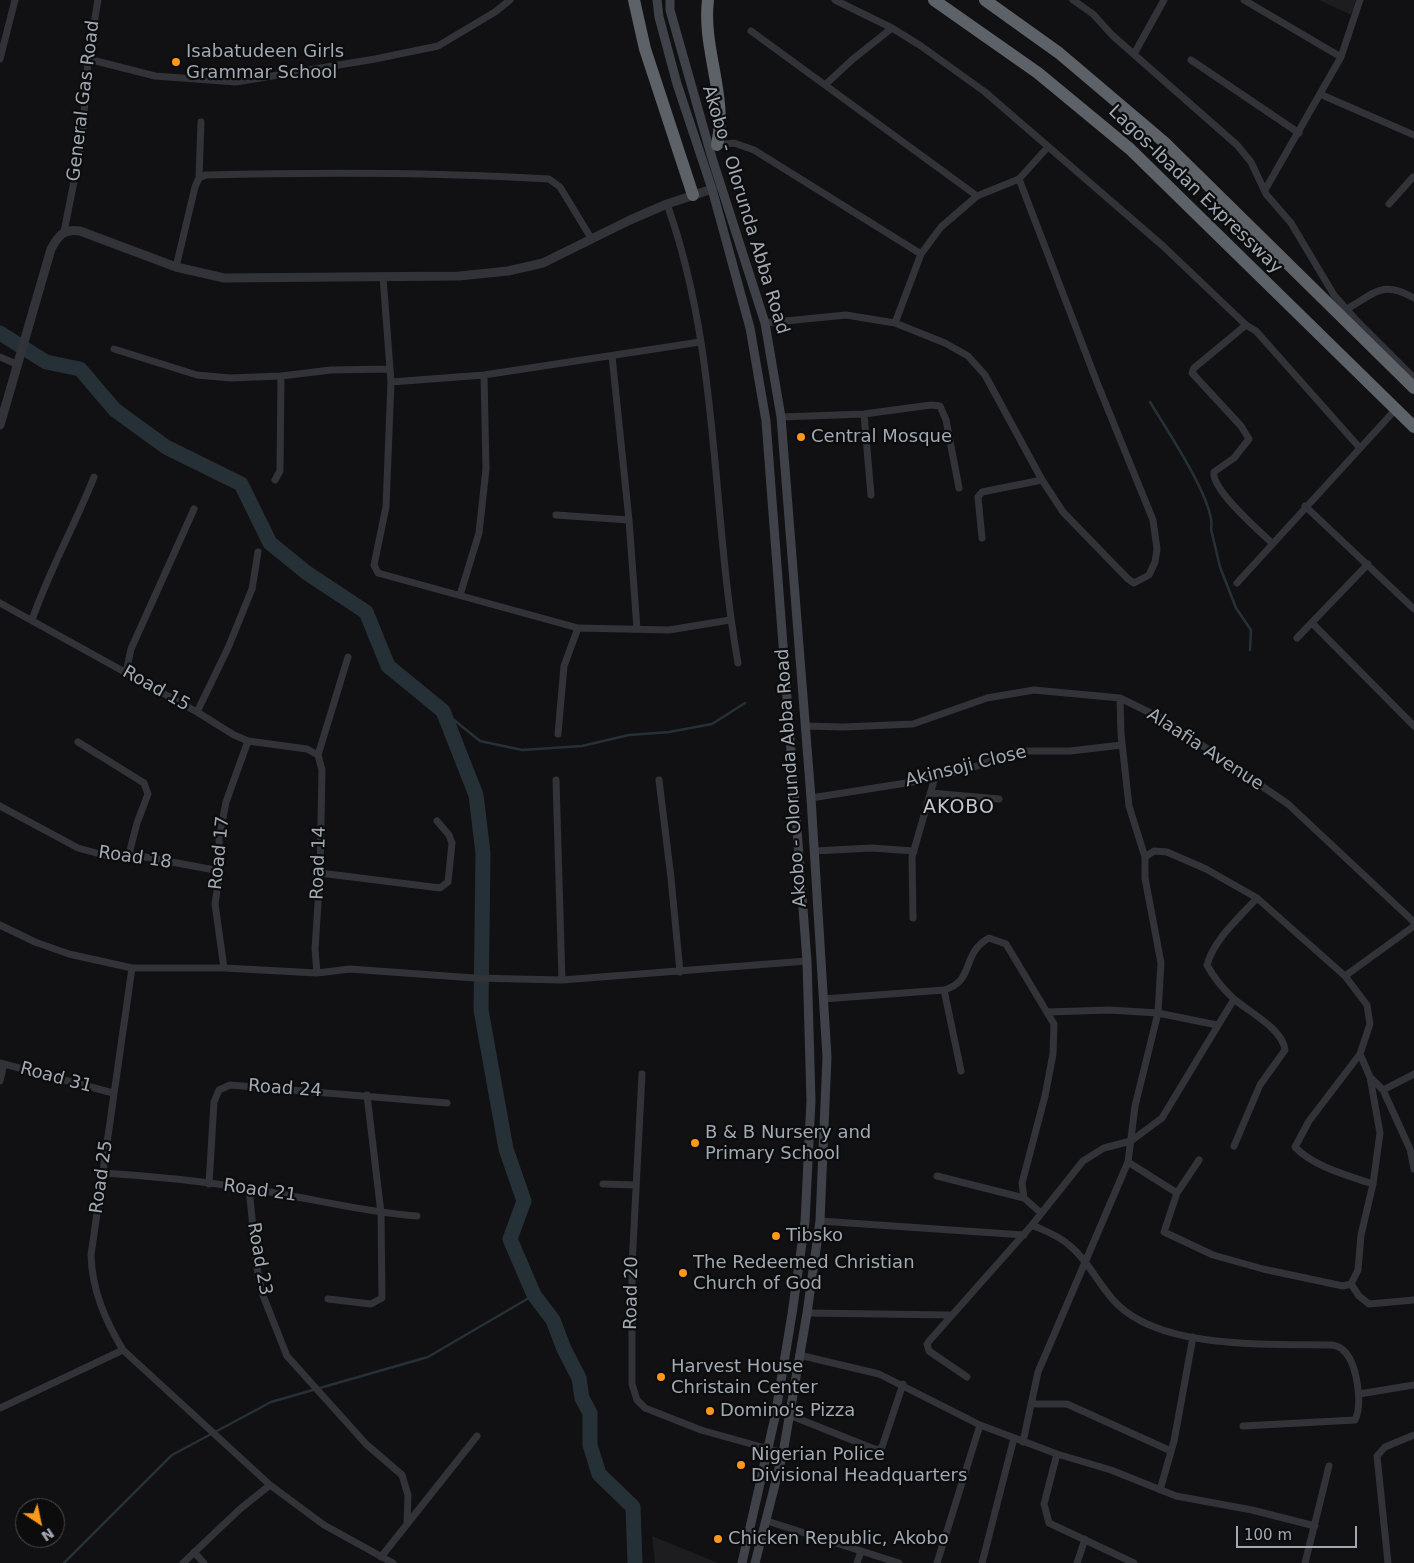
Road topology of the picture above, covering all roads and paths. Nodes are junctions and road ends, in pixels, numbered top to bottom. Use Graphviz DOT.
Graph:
graph roads {
  1 [pos="15,0"];
  2 [pos="98,0"];
  3 [pos="510,0"];
  4 [pos="634,0"];
  5 [pos="658,0"];
  6 [pos="670,0"];
  7 [pos="708,0"];
  8 [pos="835,0"];
  9 [pos="934,0"];
  10 [pos="986,0"];
  11 [pos="1073,0"];
  12 [pos="1164,0"];
  13 [pos="1244,0"];
  14 [pos="1360,0"];
  15 [pos="892,28"];
  16 [pos="751,30"];
  17 [pos="1134,54"];
  18 [pos="1341,57"];
  19 [pos="0,59"];
  20 [pos="88,59"];
  21 [pos="1191,60"];
  22 [pos="826,84"];
  23 [pos="1322,95"];
  24 [pos="201,122"];
  25 [pos="1299,133"];
  26 [pos="1414,135"];
  27 [pos="717,145"];
  28 [pos="1047,148"];
  29 [pos="712,158"];
  30 [pos="1414,176"];
  31 [pos="199,178"];
  32 [pos="1019,179"];
  33 [pos="712,189"];
  34 [pos="1265,190"];
  35 [pos="693,195"];
  36 [pos="977,196"];
  37 [pos="667,204"];
  38 [pos="1389,204"];
  39 [pos="64,232"];
  40 [pos="591,238"];
  41 [pos="921,254"];
  42 [pos="176,267"];
  43 [pos="383,277"];
  44 [pos="1414,298"];
  45 [pos="1346,309"];
  46 [pos="765,323"];
  47 [pos="895,323"];
  48 [pos="1246,325"];
  49 [pos="700,342"];
  50 [pos="114,349"];
  51 [pos="612,356"];
  52 [pos="0,357"];
  53 [pos="18,361"];
  54 [pos="390,369"];
  55 [pos="484,375"];
  56 [pos="281,376"];
  57 [pos="1414,378"];
  58 [pos="391,382"];
  59 [pos="1414,388"];
  60 [pos="778,398"];
  61 [pos="762,400"];
  62 [pos="1395,410"];
  63 [pos="864,414"];
  64 [pos="781,417"];
  65 [pos="0,425"];
  66 [pos="1414,428"];
  67 [pos="1359,447"];
  68 [pos="94,477"];
  69 [pos="275,480"];
  70 [pos="1042,480"];
  71 [pos="959,488"];
  72 [pos="871,495"];
  73 [pos="1305,506"];
  74 [pos="194,509"];
  75 [pos="556,515"];
  76 [pos="629,520"];
  77 [pos="982,538"];
  78 [pos="1272,542"];
  79 [pos="258,552"];
  80 [pos="1368,564"];
  81 [pos="1237,583"];
  82 [pos="460,595"];
  83 [pos="0,603"];
  84 [pos="1414,608"];
  85 [pos="32,620"];
  86 [pos="730,620"];
  87 [pos="1312,623"];
  88 [pos="578,628"];
  89 [pos="637,629"];
  90 [pos="1297,638"];
  91 [pos="348,657"];
  92 [pos="738,663"];
  93 [pos="126,673"];
  94 [pos="1120,698"];
  95 [pos="197,712"];
  96 [pos="805,726"];
  97 [pos="1414,726"];
  98 [pos="558,734"];
  99 [pos="248,741"];
  100 [pos="78,742"];
  101 [pos="1122,744"];
  102 [pos="318,755"];
  103 [pos="935,777"];
  104 [pos="556,780"];
  105 [pos="659,780"];
  106 [pos="931,793"];
  107 [pos="811,798"];
  108 [pos="998,798"];
  109 [pos="0,806"];
  110 [pos="812,816"];
  111 [pos="796,817"];
  112 [pos="437,821"];
  113 [pos="814,851"];
  114 [pos="914,851"];
  115 [pos="128,854"];
  116 [pos="1145,857"];
  117 [pos="220,871"];
  118 [pos="320,873"];
  119 [pos="1257,898"];
  120 [pos="913,918"];
  121 [pos="1414,922"];
  122 [pos="0,926"];
  123 [pos="1414,926"];
  124 [pos="806,962"];
  125 [pos="132,968"];
  126 [pos="224,968"];
  127 [pos="317,972"];
  128 [pos="680,972"];
  129 [pos="1345,976"];
  130 [pos="562,980"];
  131 [pos="944,990"];
  132 [pos="1234,998"];
  133 [pos="823,999"];
  134 [pos="1048,1012"];
  135 [pos="1158,1013"];
  136 [pos="1217,1025"];
  137 [pos="1360,1054"];
  138 [pos="2,1064"];
  139 [pos="961,1071"];
  140 [pos="642,1074"];
  141 [pos="1414,1074"];
  142 [pos="1370,1077"];
  143 [pos="0,1081"];
  144 [pos="1383,1090"];
  145 [pos="113,1093"];
  146 [pos="367,1095"];
  147 [pos="447,1103"];
  148 [pos="1131,1141"];
  149 [pos="1234,1146"];
  150 [pos="1199,1160"];
  151 [pos="1128,1162"];
  152 [pos="1414,1169"];
  153 [pos="103,1173"];
  154 [pos="937,1176"];
  155 [pos="209,1184"];
  156 [pos="604,1184"];
  157 [pos="1373,1184"];
  158 [pos="636,1185"];
  159 [pos="249,1188"];
  160 [pos="1177,1193"];
  161 [pos="1024,1198"];
  162 [pos="381,1213"];
  163 [pos="1041,1213"];
  164 [pos="417,1216"];
  165 [pos="820,1221"];
  166 [pos="1032,1225"];
  167 [pos="1024,1235"];
  168 [pos="801,1250"];
  169 [pos="816,1252"];
  170 [pos="1085,1261"];
  171 [pos="1351,1284"];
  172 [pos="328,1299"];
  173 [pos="1414,1300"];
  174 [pos="808,1313"];
  175 [pos="950,1315"];
  176 [pos="1193,1337"];
  177 [pos="123,1350"];
  178 [pos="799,1355"];
  179 [pos="967,1377"];
  180 [pos="902,1384"];
  181 [pos="1414,1385"];
  182 [pos="1359,1394"];
  183 [pos="1031,1404"];
  184 [pos="0,1408"];
  185 [pos="788,1415"];
  186 [pos="980,1425"];
  187 [pos="1243,1426"];
  188 [pos="1414,1435"];
  189 [pos="477,1436"];
  190 [pos="1014,1438"];
  191 [pos="1023,1442"];
  192 [pos="767,1449"];
  193 [pos="1171,1451"];
  194 [pos="783,1453"];
  195 [pos="1057,1454"];
  196 [pos="1329,1466"];
  197 [pos="270,1485"];
  198 [pos="1160,1490"];
  199 [pos="767,1521"];
  200 [pos="407,1523"];
  201 [pos="1315,1526"];
  202 [pos="1084,1539"];
  203 [pos="861,1551"];
  204 [pos="194,1552"];
  205 [pos="381,1557"];
  206 [pos="183,1563"];
  207 [pos="204,1563"];
  208 [pos="393,1563"];
  209 [pos="742,1563"];
  210 [pos="755,1563"];
  211 [pos="857,1563"];
  212 [pos="899,1563"];
  213 [pos="937,1563"];
  214 [pos="982,1563"];
  215 [pos="1077,1563"];
  216 [pos="1134,1563"];
  217 [pos="1305,1563"];
  218 [pos="1388,1563"];
  1 -- 19 [label="street"];
  2 -- 20 [label="street, General Gas Road"];
  3 -- 20 [label="street"];
  4 -- 35 [label="highway"];
  5 -- 33 [label="main road, Akobo - Olorunda Abba Road"];
  6 -- 29 [label="main road, Akobo - Olorunda Abba Road"];
  7 -- 27 [label="highway"];
  8 -- 15 [label="street"];
  9 -- 62 [label="highway, Lagos-Ibadan Expressway"];
  10 -- 59 [label="highway, Lagos-Ibadan Expressway"];
  11 -- 17 [label="street"];
  12 -- 17 [label="street"];
  13 -- 18 [label="street"];
  14 -- 18 [label="street"];
  15 -- 22 [label="street"];
  15 -- 28 [label="street"];
  16 -- 22 [label="street"];
  17 -- 34 [label="street"];
  18 -- 23 [label="street"];
  20 -- 39 [label="street, General Gas Road"];
  21 -- 25 [label="street"];
  22 -- 36 [label="street"];
  23 -- 25 [label="street"];
  23 -- 26 [label="street"];
  24 -- 31 [label="street"];
  25 -- 34 [label="street"];
  27 -- 29 [label="street"];
  27 -- 41 [label="street"];
  28 -- 32 [label="street"];
  28 -- 48 [label="street"];
  29 -- 46 [label="main road, Akobo - Olorunda Abba Road"];
  30 -- 38 [label="street"];
  31 -- 40 [label="street"];
  31 -- 42 [label="street"];
  32 -- 36 [label="street"];
  32 -- 70 [label="street"];
  33 -- 35 [label="street"];
  33 -- 61 [label="main road, Akobo - Olorunda Abba Road"];
  34 -- 45 [label="street"];
  35 -- 37 [label="street"];
  36 -- 41 [label="street"];
  37 -- 40 [label="street"];
  37 -- 49 [label="street"];
  39 -- 42 [label="street"];
  39 -- 53 [label="street"];
  40 -- 43 [label="street"];
  41 -- 47 [label="street"];
  42 -- 43 [label="street"];
  43 -- 54 [label="street"];
  44 -- 45 [label="street"];
  45 -- 57 [label="street"];
  46 -- 47 [label="street"];
  46 -- 60 [label="main road, Akobo - Olorunda Abba Road"];
  47 -- 70 [label="street"];
  48 -- 67 [label="street"];
  48 -- 78 [label="street"];
  49 -- 51 [label="street"];
  49 -- 86 [label="street"];
  50 -- 56 [label="street"];
  51 -- 55 [label="street"];
  51 -- 76 [label="street"];
  52 -- 53 [label="street"];
  53 -- 65 [label="street"];
  54 -- 56 [label="street"];
  54 -- 58 [label="street"];
  55 -- 58 [label="street"];
  55 -- 82 [label="street"];
  56 -- 69 [label="street"];
  58 -- 82 [label="street"];
  60 -- 61 [label="main road"];
  60 -- 64 [label="main road, Akobo - Olorunda Abba Road"];
  61 -- 111 [label="main road, Akobo - Olorunda Abba Road"];
  62 -- 66 [label="highway, Lagos-Ibadan Expressway"];
  62 -- 67 [label="street"];
  63 -- 64 [label="street"];
  63 -- 71 [label="street"];
  63 -- 72 [label="street"];
  64 -- 96 [label="main road, Akobo - Olorunda Abba Road"];
  67 -- 73 [label="street"];
  68 -- 85 [label="street"];
  70 -- 77 [label="street"];
  73 -- 78 [label="street"];
  73 -- 80 [label="street"];
  74 -- 93 [label="street"];
  75 -- 76 [label="street"];
  76 -- 89 [label="street"];
  78 -- 81 [label="street"];
  79 -- 95 [label="street"];
  80 -- 84 [label="street"];
  80 -- 87 [label="street"];
  82 -- 88 [label="street"];
  83 -- 85 [label="street, Road 15"];
  85 -- 93 [label="street, Road 15"];
  86 -- 89 [label="street"];
  86 -- 92 [label="street"];
  87 -- 90 [label="street"];
  87 -- 97 [label="street"];
  88 -- 89 [label="street"];
  88 -- 98 [label="street"];
  91 -- 102 [label="street"];
  93 -- 95 [label="street, Road 15"];
  94 -- 96 [label="street, Alaafia Avenue"];
  94 -- 101 [label="street"];
  94 -- 121 [label="street, Alaafia Avenue"];
  95 -- 99 [label="street, Road 15"];
  96 -- 107 [label="main road, Akobo - Olorunda Abba Road"];
  99 -- 102 [label="street, Road 15"];
  99 -- 117 [label="street, Road 17"];
  100 -- 115 [label="street"];
  101 -- 103 [label="street, Akinsoji Close"];
  101 -- 116 [label="street"];
  102 -- 118 [label="street, Road 14"];
  103 -- 106 [label="street"];
  103 -- 107 [label="street, Akinsoji Close"];
  104 -- 130 [label="street"];
  105 -- 128 [label="street"];
  106 -- 108 [label="street"];
  106 -- 114 [label="street"];
  107 -- 110 [label="main road, Akobo - Olorunda Abba Road"];
  109 -- 115 [label="street, Road 18"];
  110 -- 111 [label="main road"];
  110 -- 113 [label="main road, Akobo - Olorunda Abba Road"];
  111 -- 124 [label="main road, Akobo - Olorunda Abba Road"];
  112 -- 118 [label="street"];
  113 -- 114 [label="street"];
  113 -- 133 [label="main road, Akobo - Olorunda Abba Road"];
  114 -- 120 [label="street"];
  115 -- 117 [label="street, Road 18"];
  116 -- 119 [label="street"];
  116 -- 135 [label="street"];
  117 -- 126 [label="street, Road 17"];
  118 -- 127 [label="street, Road 14"];
  119 -- 129 [label="street"];
  119 -- 132 [label="street"];
  122 -- 125 [label="street"];
  123 -- 129 [label="street"];
  124 -- 128 [label="street"];
  124 -- 168 [label="main road, Akobo - Olorunda Abba Road"];
  125 -- 126 [label="street"];
  125 -- 145 [label="street, Road 25"];
  126 -- 127 [label="street"];
  127 -- 130 [label="street"];
  128 -- 130 [label="street"];
  129 -- 137 [label="street"];
  131 -- 133 [label="street"];
  131 -- 134 [label="street"];
  131 -- 139 [label="street"];
  132 -- 136 [label="street"];
  132 -- 149 [label="street"];
  133 -- 165 [label="main road, Akobo - Olorunda Abba Road"];
  134 -- 135 [label="street"];
  134 -- 161 [label="street"];
  135 -- 136 [label="street"];
  135 -- 148 [label="street"];
  136 -- 148 [label="street"];
  137 -- 142 [label="street"];
  137 -- 157 [label="street"];
  138 -- 143 [label="street"];
  138 -- 145 [label="street, Road 31"];
  140 -- 158 [label="street, Road 20"];
  141 -- 144 [label="street"];
  142 -- 144 [label="street"];
  142 -- 157 [label="street"];
  144 -- 152 [label="street"];
  145 -- 153 [label="street, Road 25"];
  146 -- 147 [label="street, Road 24"];
  146 -- 155 [label="street, Road 24"];
  146 -- 162 [label="street"];
  148 -- 151 [label="street"];
  148 -- 163 [label="street"];
  150 -- 160 [label="street"];
  151 -- 160 [label="street"];
  151 -- 170 [label="street"];
  153 -- 155 [label="street, Road 21"];
  153 -- 177 [label="street, Road 25"];
  154 -- 161 [label="street"];
  155 -- 159 [label="street, Road 21"];
  156 -- 158 [label="street"];
  157 -- 171 [label="street"];
  158 -- 192 [label="street, Road 20"];
  159 -- 162 [label="street, Road 21"];
  159 -- 200 [label="street, Road 23"];
  160 -- 171 [label="street"];
  161 -- 163 [label="street"];
  162 -- 164 [label="street, Road 21"];
  162 -- 172 [label="street"];
  163 -- 166 [label="street"];
  165 -- 167 [label="street"];
  165 -- 169 [label="main road, Akobo - Olorunda Abba Road"];
  166 -- 167 [label="street"];
  166 -- 170 [label="street"];
  167 -- 175 [label="street"];
  168 -- 169 [label="main road"];
  168 -- 192 [label="main road, Akobo - Olorunda Abba Road"];
  169 -- 174 [label="main road, Akobo - Olorunda Abba Road"];
  170 -- 176 [label="street"];
  170 -- 183 [label="street"];
  171 -- 173 [label="street"];
  174 -- 175 [label="street"];
  174 -- 178 [label="main road, Akobo - Olorunda Abba Road"];
  175 -- 179 [label="street"];
  176 -- 182 [label="street"];
  176 -- 193 [label="street"];
  177 -- 184 [label="street"];
  177 -- 197 [label="street, Road 25"];
  178 -- 180 [label="street"];
  178 -- 185 [label="main road, Akobo - Olorunda Abba Road"];
  180 -- 185 [label="street"];
  180 -- 186 [label="street"];
  181 -- 182 [label="street"];
  182 -- 187 [label="street"];
  183 -- 191 [label="street"];
  183 -- 193 [label="street"];
  185 -- 194 [label="main road, Akobo - Olorunda Abba Road"];
  186 -- 190 [label="street"];
  186 -- 213 [label="street"];
  188 -- 218 [label="street"];
  189 -- 200 [label="street"];
  190 -- 191 [label="street"];
  190 -- 214 [label="street"];
  191 -- 195 [label="street"];
  192 -- 194 [label="street"];
  192 -- 209 [label="main road, Akobo - Olorunda Abba Road"];
  193 -- 198 [label="street"];
  194 -- 199 [label="main road, Akobo - Olorunda Abba Road"];
  195 -- 198 [label="street"];
  195 -- 202 [label="street"];
  196 -- 201 [label="street"];
  197 -- 204 [label="street"];
  197 -- 205 [label="street, Road 25"];
  198 -- 201 [label="street"];
  199 -- 203 [label="street"];
  199 -- 210 [label="main road, Akobo - Olorunda Abba Road"];
  200 -- 205 [label="street"];
  201 -- 217 [label="street"];
  202 -- 215 [label="street"];
  202 -- 216 [label="street"];
  203 -- 211 [label="street"];
  203 -- 212 [label="street"];
  204 -- 206 [label="street"];
  204 -- 207 [label="street"];
  205 -- 208 [label="street, Road 25"];
}
